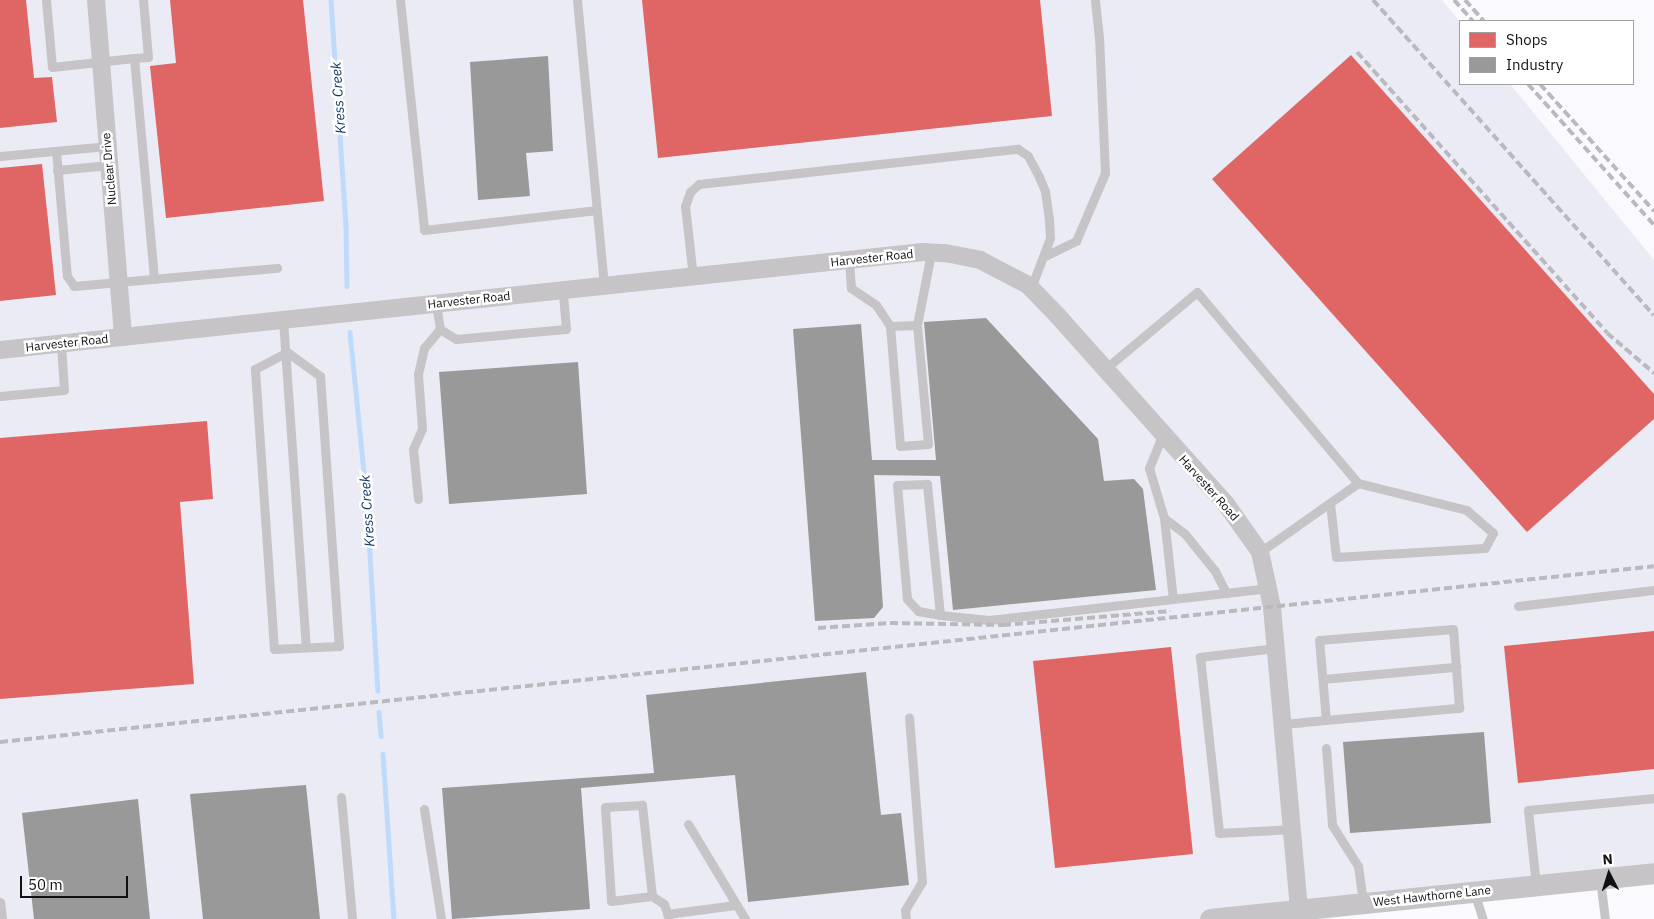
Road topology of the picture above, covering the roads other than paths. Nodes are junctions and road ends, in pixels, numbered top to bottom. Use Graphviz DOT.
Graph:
graph roads {
  1 [pos="46,0"];
  2 [pos="96,0"];
  3 [pos="143,0"];
  4 [pos="400,0"];
  5 [pos="577,0"];
  6 [pos="1095,0"];
  7 [pos="134,58"];
  8 [pos="101,62"];
  9 [pos="107,146"];
  10 [pos="56,150"];
  11 [pos="0,156"];
  12 [pos="109,165"];
  13 [pos="57,170"];
  14 [pos="597,210"];
  15 [pos="931,252"];
  16 [pos="1043,257"];
  17 [pos="848,260"];
  18 [pos="277,268"];
  19 [pos="693,277"];
  20 [pos="154,279"];
  21 [pos="119,283"];
  22 [pos="604,286"];
  23 [pos="1031,288"];
  24 [pos="563,291"];
  25 [pos="436,304"];
  26 [pos="283,320"];
  27 [pos="918,325"];
  28 [pos="890,326"];
  29 [pos="440,329"];
  30 [pos="123,337"];
  31 [pos="61,344"];
  32 [pos="0,350"];
  33 [pos="287,352"];
  34 [pos="1105,369"];
  35 [pos="0,396"];
  36 [pos="1162,436"];
  37 [pos="1358,483"];
  38 [pos="418,499"];
  39 [pos="1330,503"];
  40 [pos="1164,518"];
  41 [pos="1260,552"];
  42 [pos="1269,588"];
  43 [pos="1654,590"];
  44 [pos="1226,593"];
  45 [pos="1173,599"];
  46 [pos="1518,606"];
  47 [pos="940,615"];
  48 [pos="306,647"];
  49 [pos="1275,648"];
  50 [pos="1456,667"];
  51 [pos="1323,679"];
  52 [pos="909,718"];
  53 [pos="1326,720"];
  54 [pos="1282,724"];
  55 [pos="1326,748"];
  56 [pos="341,796"];
  57 [pos="1654,798"];
  58 [pos="424,809"];
  59 [pos="688,824"];
  60 [pos="1292,829"];
  61 [pos="1654,873"];
  62 [pos="1600,878"];
  63 [pos="1536,885"];
  64 [pos="652,896"];
  65 [pos="1477,900"];
  66 [pos="0,902"];
  67 [pos="1363,903"];
  68 [pos="735,905"];
  69 [pos="1299,909"];
  70 [pos="1336,913"];
  71 [pos="668,916"];
  72 [pos="2,919"];
  73 [pos="352,919"];
  74 [pos="441,919"];
  75 [pos="745,919"];
  76 [pos="906,919"];
  77 [pos="1210,919"];
  78 [pos="1483,919"];
  79 [pos="1605,919"];
  1 -- 8 [label="lane"];
  2 -- 8 [label="street, Nuclear Drive"];
  3 -- 7 [label="lane"];
  4 -- 14 [label="lane"];
  5 -- 14 [label="lane"];
  6 -- 16 [label="lane"];
  7 -- 8 [label="lane"];
  7 -- 20 [label="lane"];
  8 -- 9 [label="street, Nuclear Drive"];
  9 -- 10 [label="lane"];
  9 -- 12 [label="street, Nuclear Drive"];
  10 -- 11 [label="lane"];
  10 -- 13 [label="lane"];
  12 -- 13 [label="lane"];
  12 -- 21 [label="street, Nuclear Drive"];
  13 -- 21 [label="lane"];
  14 -- 22 [label="lane"];
  15 -- 17 [label="street, Harvester Road"];
  15 -- 23 [label="street, Harvester Road"];
  15 -- 27 [label="lane"];
  16 -- 19 [label="lane"];
  16 -- 23 [label="lane"];
  17 -- 19 [label="street, Harvester Road"];
  17 -- 28 [label="lane"];
  18 -- 20 [label="lane"];
  19 -- 22 [label="street, Harvester Road"];
  20 -- 21 [label="lane"];
  21 -- 30 [label="street, Nuclear Drive"];
  22 -- 24 [label="street, Harvester Road"];
  23 -- 34 [label="street, Harvester Road"];
  24 -- 25 [label="street, Harvester Road"];
  24 -- 29 [label="lane"];
  25 -- 26 [label="street, Harvester Road"];
  25 -- 29 [label="lane"];
  26 -- 30 [label="street, Harvester Road"];
  26 -- 33 [label="lane"];
  27 -- 28 [label="lane"];
  27 -- 28 [label="lane"];
  29 -- 38 [label="lane"];
  30 -- 31 [label="street, Harvester Road"];
  31 -- 32 [label="street, Harvester Road"];
  31 -- 35 [label="lane"];
  33 -- 48 [label="lane"];
  33 -- 48 [label="lane"];
  33 -- 48 [label="lane"];
  34 -- 36 [label="street, Harvester Road"];
  34 -- 37 [label="lane"];
  36 -- 40 [label="lane"];
  36 -- 41 [label="street, Harvester Road"];
  37 -- 39 [label="lane"];
  37 -- 39 [label="lane"];
  39 -- 41 [label="lane"];
  40 -- 44 [label="lane"];
  40 -- 45 [label="lane"];
  41 -- 42 [label="street, Harvester Road"];
  42 -- 44 [label="lane"];
  42 -- 49 [label="street, Harvester Road"];
  43 -- 46 [label="lane"];
  44 -- 45 [label="lane"];
  45 -- 47 [label="lane"];
  47 -- 47 [label="lane"];
  49 -- 54 [label="street, Harvester Road"];
  49 -- 60 [label="lane"];
  50 -- 51 [label="lane"];
  50 -- 51 [label="lane"];
  50 -- 53 [label="lane"];
  51 -- 53 [label="lane"];
  52 -- 76 [label="lane"];
  53 -- 54 [label="lane"];
  54 -- 60 [label="street, Harvester Road"];
  55 -- 67 [label="lane"];
  56 -- 73 [label="lane"];
  57 -- 63 [label="lane"];
  58 -- 74 [label="lane"];
  59 -- 68 [label="lane"];
  60 -- 69 [label="street, Harvester Road"];
  61 -- 62 [label="street, West Hawthorne Lane"];
  62 -- 63 [label="street, West Hawthorne Lane"];
  62 -- 79 [label="lane"];
  63 -- 65 [label="street, West Hawthorne Lane"];
  64 -- 64 [label="lane"];
  64 -- 71 [label="lane"];
  65 -- 67 [label="street, West Hawthorne Lane"];
  65 -- 78 [label="lane"];
  66 -- 72 [label="lane"];
  67 -- 70 [label="street, West Hawthorne Lane"];
  68 -- 71 [label="lane"];
  68 -- 75 [label="lane"];
  69 -- 70 [label="street, West Hawthorne Lane"];
  69 -- 77 [label="street, West Hawthorne Lane"];
}
